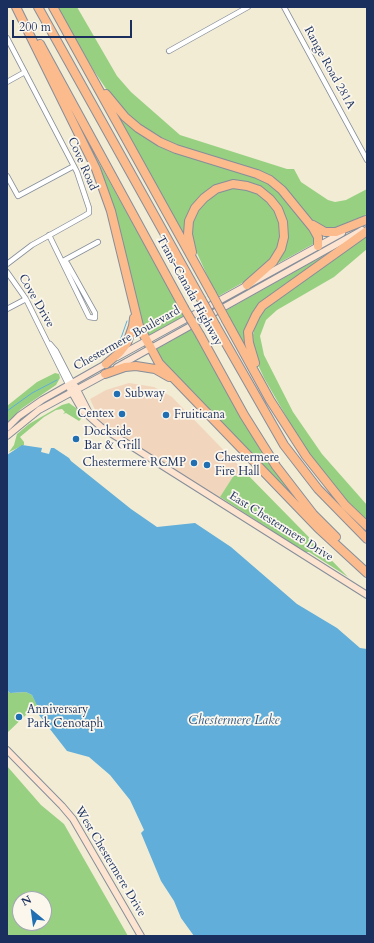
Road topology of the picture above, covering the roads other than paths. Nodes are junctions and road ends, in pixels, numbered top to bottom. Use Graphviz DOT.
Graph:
graph roads {
  1 [pos="18,7"];
  2 [pos="38,7"];
  3 [pos="53,7"];
  4 [pos="248,7"];
  5 [pos="284,7"];
  6 [pos="7,38"];
  7 [pos="169,51"];
  8 [pos="25,72"];
  9 [pos="91,75"];
  10 [pos="7,82"];
  11 [pos="367,160"];
  12 [pos="74,166"];
  13 [pos="7,176"];
  14 [pos="308,221"];
  15 [pos="367,222"];
  16 [pos="367,231"];
  17 [pos="49,235"];
  18 [pos="98,242"];
  19 [pos="318,246"];
  20 [pos="63,261"];
  21 [pos="7,264"];
  22 [pos="198,270"];
  23 [pos="7,272"];
  24 [pos="248,285"];
  25 [pos="26,299"];
  26 [pos="238,300"];
  27 [pos="134,307"];
  28 [pos="7,309"];
  29 [pos="149,344"];
  30 [pos="106,364"];
  31 [pos="105,374"];
  32 [pos="70,383"];
  33 [pos="180,384"];
  34 [pos="74,390"];
  35 [pos="270,400"];
  36 [pos="7,428"];
  37 [pos="7,436"];
  38 [pos="367,526"];
  39 [pos="367,539"];
  40 [pos="367,567"];
  41 [pos="367,573"];
  42 [pos="367,595"];
  43 [pos="7,750"];
  44 [pos="141,936"];
  1 -- 27 [label="highway"];
  1 -- 40 [label="highway, Trans-Canada Highway, bridge"];
  2 -- 39 [label="highway, Trans-Canada Highway, bridge"];
  3 -- 9 [label="highway"];
  4 -- 7 [label="street"];
  5 -- 11 [label="street, Range Road 281A"];
  6 -- 8 [label="street, Cove Road"];
  8 -- 10 [label="street"];
  8 -- 12 [label="street, Cove Road"];
  9 -- 14 [label="highway"];
  9 -- 22 [label="highway"];
  12 -- 13 [label="street"];
  12 -- 17 [label="street, Cove Road"];
  14 -- 15 [label="highway"];
  14 -- 19 [label="highway"];
  15 -- 19 [label="main road, Chestermere Boulevard"];
  15 -- 26 [label="main road, Chestermere Boulevard"];
  16 -- 35 [label="highway"];
  17 -- 20 [label="street"];
  17 -- 21 [label="street, Cove Road"];
  18 -- 20 [label="street"];
  19 -- 24 [label="main road, Chestermere Boulevard"];
  19 -- 26 [label="main road"];
  20 -- 20 [label="street"];
  22 -- 24 [label="highway"];
  22 -- 35 [label="highway, bridge"];
  23 -- 25 [label="street, Cove Drive"];
  24 -- 29 [label="main road, Chestermere Boulevard"];
  25 -- 28 [label="street"];
  25 -- 32 [label="street, Cove Drive"];
  26 -- 29 [label="main road, Chestermere Boulevard"];
  27 -- 29 [label="highway"];
  27 -- 30 [label="highway"];
  29 -- 30 [label="main road, Chestermere Boulevard"];
  29 -- 31 [label="main road, Chestermere Boulevard"];
  29 -- 33 [label="highway"];
  30 -- 32 [label="main road, Chestermere Boulevard"];
  31 -- 33 [label="highway"];
  31 -- 34 [label="main road, Chestermere Boulevard"];
  32 -- 34 [label="main road, East Chestermere Drive"];
  32 -- 36 [label="main road, Chestermere Boulevard"];
  33 -- 41 [label="highway"];
  34 -- 37 [label="main road, Chestermere Boulevard"];
  34 -- 42 [label="main road, East Chestermere Drive"];
  35 -- 38 [label="highway"];
  43 -- 44 [label="main road, West Chestermere Drive"];
}
